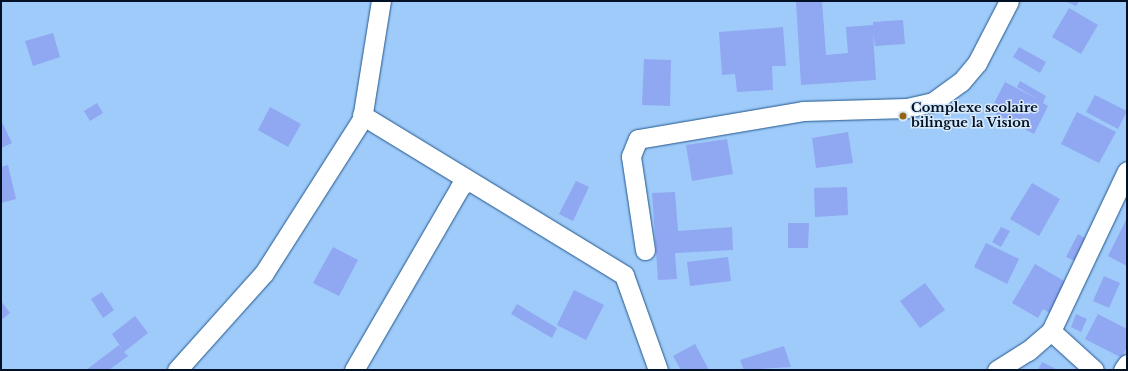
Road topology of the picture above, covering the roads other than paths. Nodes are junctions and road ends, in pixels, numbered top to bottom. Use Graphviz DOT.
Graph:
graph roads {
  1 [pos="381,1"];
  2 [pos="1009,1"];
  3 [pos="362,116"];
  4 [pos="1127,171"];
  5 [pos="468,181"];
  6 [pos="645,250"];
  7 [pos="1051,331"];
  8 [pos="1127,364"];
  9 [pos="177,370"];
  10 [pos="354,370"];
  11 [pos="658,370"];
  12 [pos="997,370"];
  13 [pos="1094,370"];
  14 [pos="1123,370"];
  1 -- 3 [label="street"];
  2 -- 6 [label="street"];
  3 -- 5 [label="street"];
  3 -- 9 [label="street"];
  4 -- 7 [label="street"];
  5 -- 10 [label="street"];
  5 -- 11 [label="street"];
  7 -- 12 [label="street"];
  7 -- 13 [label="street"];
  8 -- 14 [label="street"];
}
